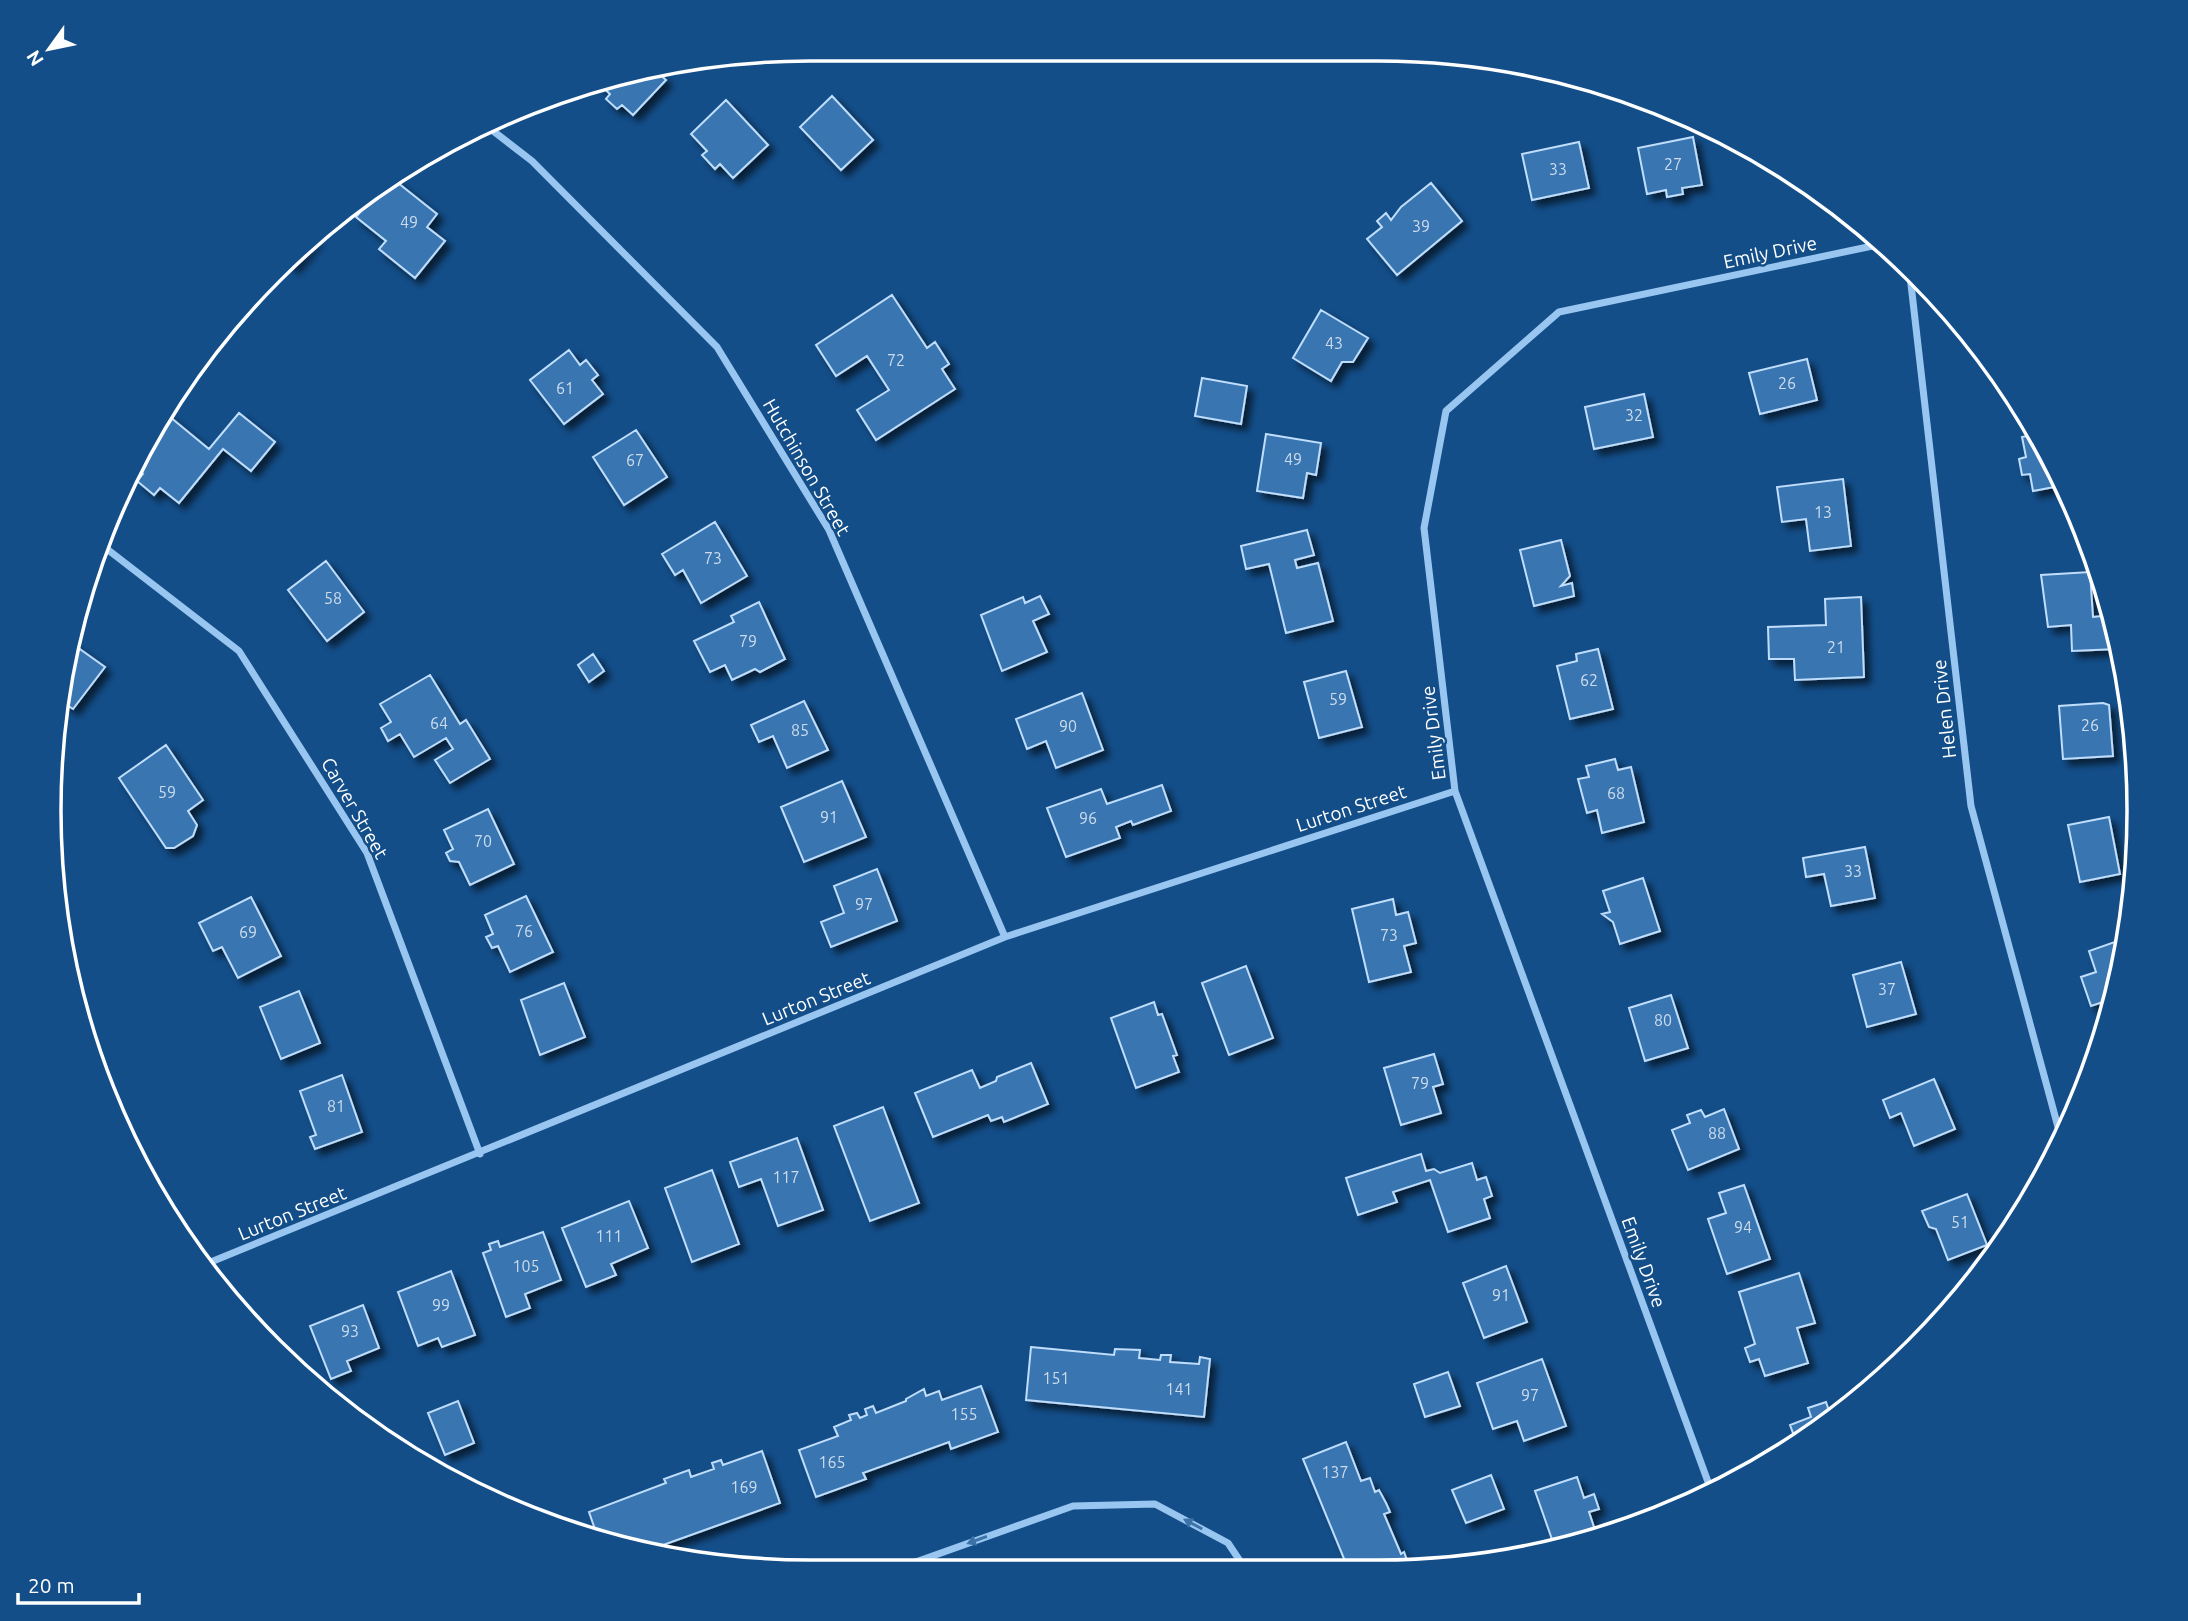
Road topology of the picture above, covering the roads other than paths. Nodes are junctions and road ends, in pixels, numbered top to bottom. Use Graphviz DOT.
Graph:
graph roads {
  1 [pos="494,132"];
  2 [pos="1871,246"];
  3 [pos="1911,285"];
  4 [pos="108,550"];
  5 [pos="1455,791"];
  6 [pos="1005,937"];
  7 [pos="2057,1124"];
  8 [pos="480,1154"];
  9 [pos="212,1262"];
  10 [pos="1708,1482"];
  11 [pos="922,1560"];
  12 [pos="1239,1560"];
  1 -- 6 [label="street, Hutchinson Street"];
  2 -- 5 [label="street, Emily Drive"];
  3 -- 7 [label="street, Helen Drive"];
  4 -- 8 [label="street, Carver Street"];
  5 -- 6 [label="street, Lurton Street"];
  5 -- 10 [label="street, Emily Drive"];
  6 -- 8 [label="street, Lurton Street"];
  8 -- 9 [label="street, Lurton Street"];
  12 -- 11 [label="street, one-way"];
}
